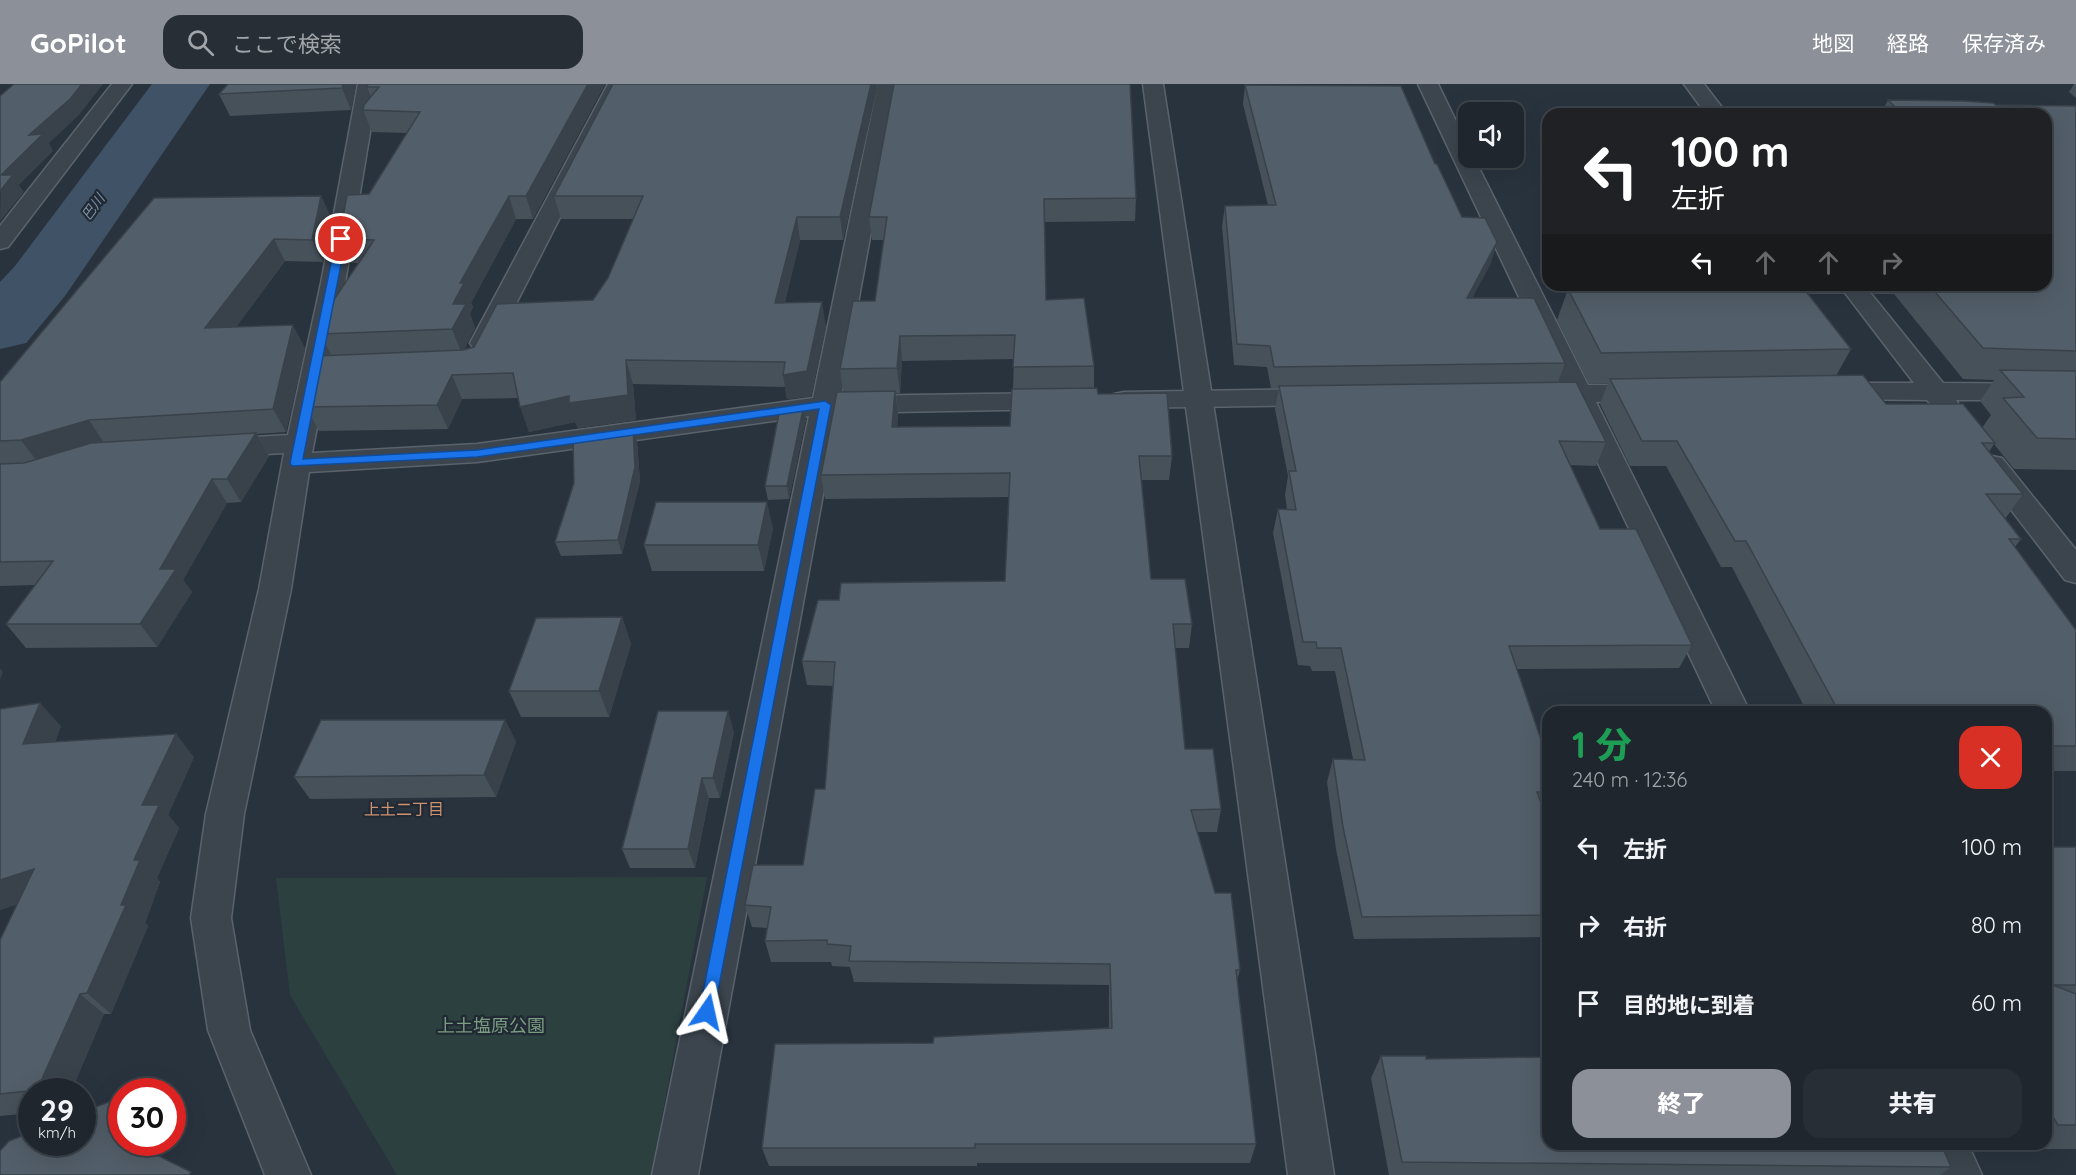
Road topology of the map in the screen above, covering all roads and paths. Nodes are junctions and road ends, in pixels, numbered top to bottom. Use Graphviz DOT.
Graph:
graph roads {
  1 [pos="122,84"];
  2 [pos="368,84"];
  3 [pos="618,84"];
  4 [pos="888,84"];
  5 [pos="1153,84"];
  6 [pos="1428,84"];
  7 [pos="1694,84"];
  8 [pos="1712,108"];
  9 [pos="0,242"];
  10 [pos="1856,291"];
  11 [pos="472,364"];
  12 [pos="1933,389"];
  13 [pos="1802,391"];
  14 [pos="2076,392"];
  15 [pos="1672,393"];
  16 [pos="1517,394"];
  17 [pos="1576,394"];
  18 [pos="1352,396"];
  19 [pos="1198,398"];
  20 [pos="825,405"];
  21 [pos="197,450"];
  22 [pos="298,453"];
  23 [pos="2076,572"];
  24 [pos="1730,706"];
  25 [pos="1947,1150"];
  26 [pos="288,1175"];
  27 [pos="675,1175"];
  28 [pos="1311,1175"];
  29 [pos="1959,1175"];
  1 -- 9 [label="street"];
  2 -- 22 [label="street"];
  3 -- 11 [label="street"];
  4 -- 20 [label="street"];
  5 -- 19 [label="street"];
  6 -- 17 [label="street"];
  7 -- 8 [label="street"];
  10 -- 12 [label="street"];
  12 -- 13 [label="street"];
  12 -- 14 [label="street"];
  12 -- 23 [label="street"];
  15 -- 17 [label="street"];
  16 -- 17 [label="street"];
  17 -- 24 [label="street"];
  18 -- 19 [label="street"];
  19 -- 20 [label="street"];
  19 -- 28 [label="street"];
  20 -- 22 [label="street"];
  20 -- 27 [label="street"];
  21 -- 22 [label="street"];
  22 -- 26 [label="street"];
  25 -- 29 [label="street"];
}
